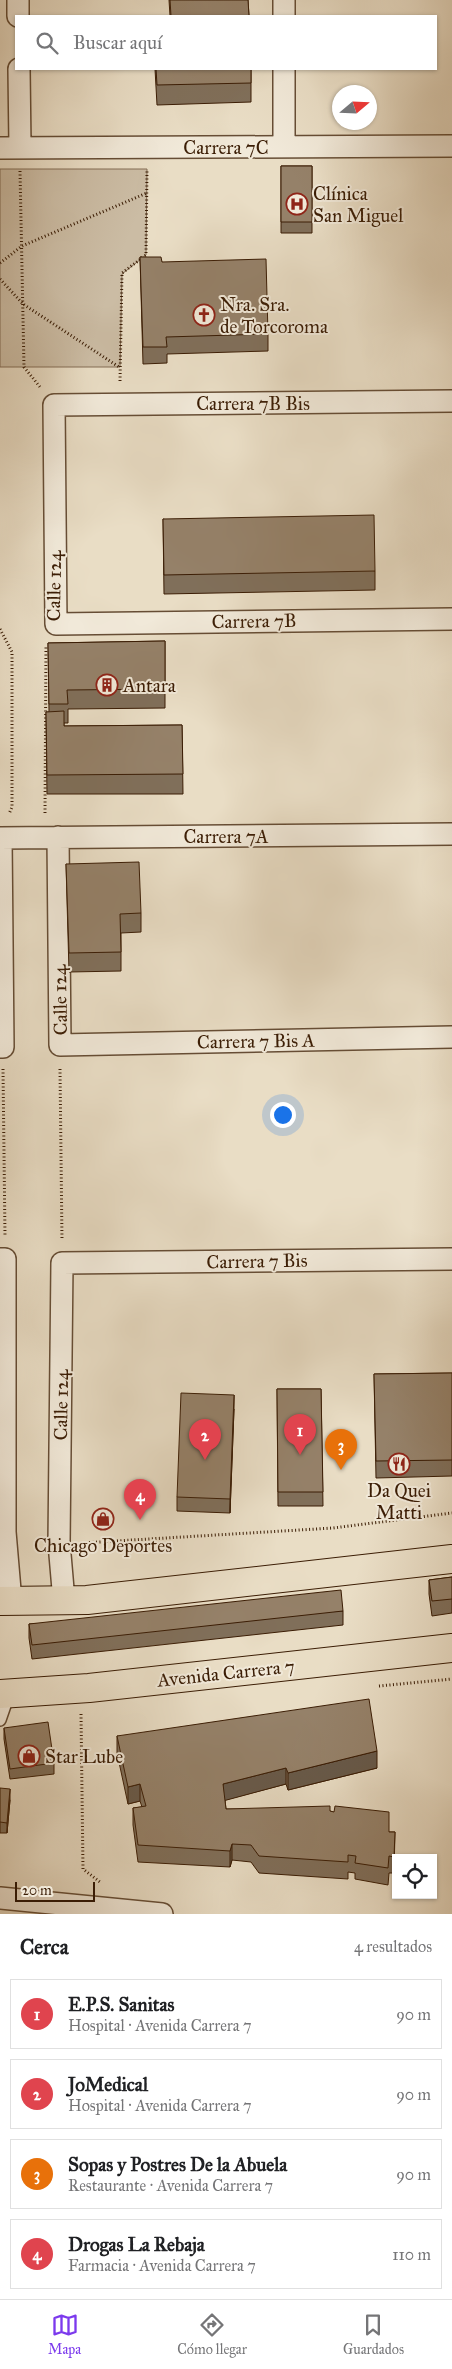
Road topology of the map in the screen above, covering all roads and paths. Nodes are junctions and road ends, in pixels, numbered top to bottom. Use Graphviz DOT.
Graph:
graph roads {
  1 [pos="18,0"];
  2 [pos="284,0"];
  3 [pos="18,15"];
  4 [pos="284,15"];
  5 [pos="19,70"];
  6 [pos="284,70"];
  7 [pos="284,146"];
  8 [pos="452,146"];
  9 [pos="10,148"];
  10 [pos="22,246"];
  11 [pos="0,263"];
  12 [pos="0,278"];
  13 [pos="23,304"];
  14 [pos="24,367"];
  15 [pos="452,402"];
  16 [pos="54,405"];
  17 [pos="452,618"];
  18 [pos="56,624"];
  19 [pos="0,629"];
  20 [pos="452,834"];
  21 [pos="58,837"];
  22 [pos="1,838"];
  23 [pos="452,1037"];
  24 [pos="60,1045"];
  25 [pos="1,1047"];
  26 [pos="2,1259"];
  27 [pos="452,1259"];
  28 [pos="62,1264"];
  29 [pos="452,1513"];
  30 [pos="59,1545"];
  31 [pos="452,1560"];
  32 [pos="5,1601"];
  33 [pos="64,1601"];
  34 [pos="452,1648"];
  35 [pos="89,1688"];
  36 [pos="5,1694"];
  37 [pos="0,1720"];
  38 [pos="0,1898"];
  39 [pos="30,1907"];
  40 [pos="138,1913"];
  41 [pos="162,1914"];
  1 -- 3 [label="street"];
  2 -- 4 [label="street"];
  5 -- 9 [label="street"];
  6 -- 7 [label="street"];
  7 -- 8 [label="street, Carrera 7C"];
  7 -- 9 [label="street, Carrera 7C"];
  9 -- 10 [label="path"];
  10 -- 11 [label="path"];
  10 -- 13 [label="path"];
  10 -- 13 [label="path"];
  12 -- 13 [label="path"];
  13 -- 14 [label="path"];
  15 -- 16 [label="street, Carrera 7B Bis"];
  16 -- 18 [label="street, Calle 124"];
  17 -- 18 [label="street, Carrera 7B"];
  18 -- 21 [label="path, Calle 124"];
  19 -- 22 [label="path"];
  20 -- 21 [label="street, Carrera 7A"];
  21 -- 22 [label="street, Carrera 7A"];
  21 -- 24 [label="street, Calle 124"];
  22 -- 25 [label="street"];
  23 -- 24 [label="street, Carrera 7 Bis A"];
  24 -- 28 [label="path, Calle 124"];
  25 -- 26 [label="path"];
  26 -- 32 [label="street"];
  27 -- 28 [label="street, Carrera 7 Bis"];
  28 -- 30 [label="street, Calle 124"];
  29 -- 30 [label="path"];
  30 -- 33 [label="street, Calle 124"];
  31 -- 33 [label="main road"];
  32 -- 33 [label="main road"];
  34 -- 35 [label="main road, Avenida Carrera 7"];
  35 -- 36 [label="main road, Avenida Carrera 7"];
  35 -- 40 [label="path"];
  36 -- 37 [label="lane"];
  38 -- 39 [label="street"];
  39 -- 40 [label="street"];
  40 -- 41 [label="street"];
}
